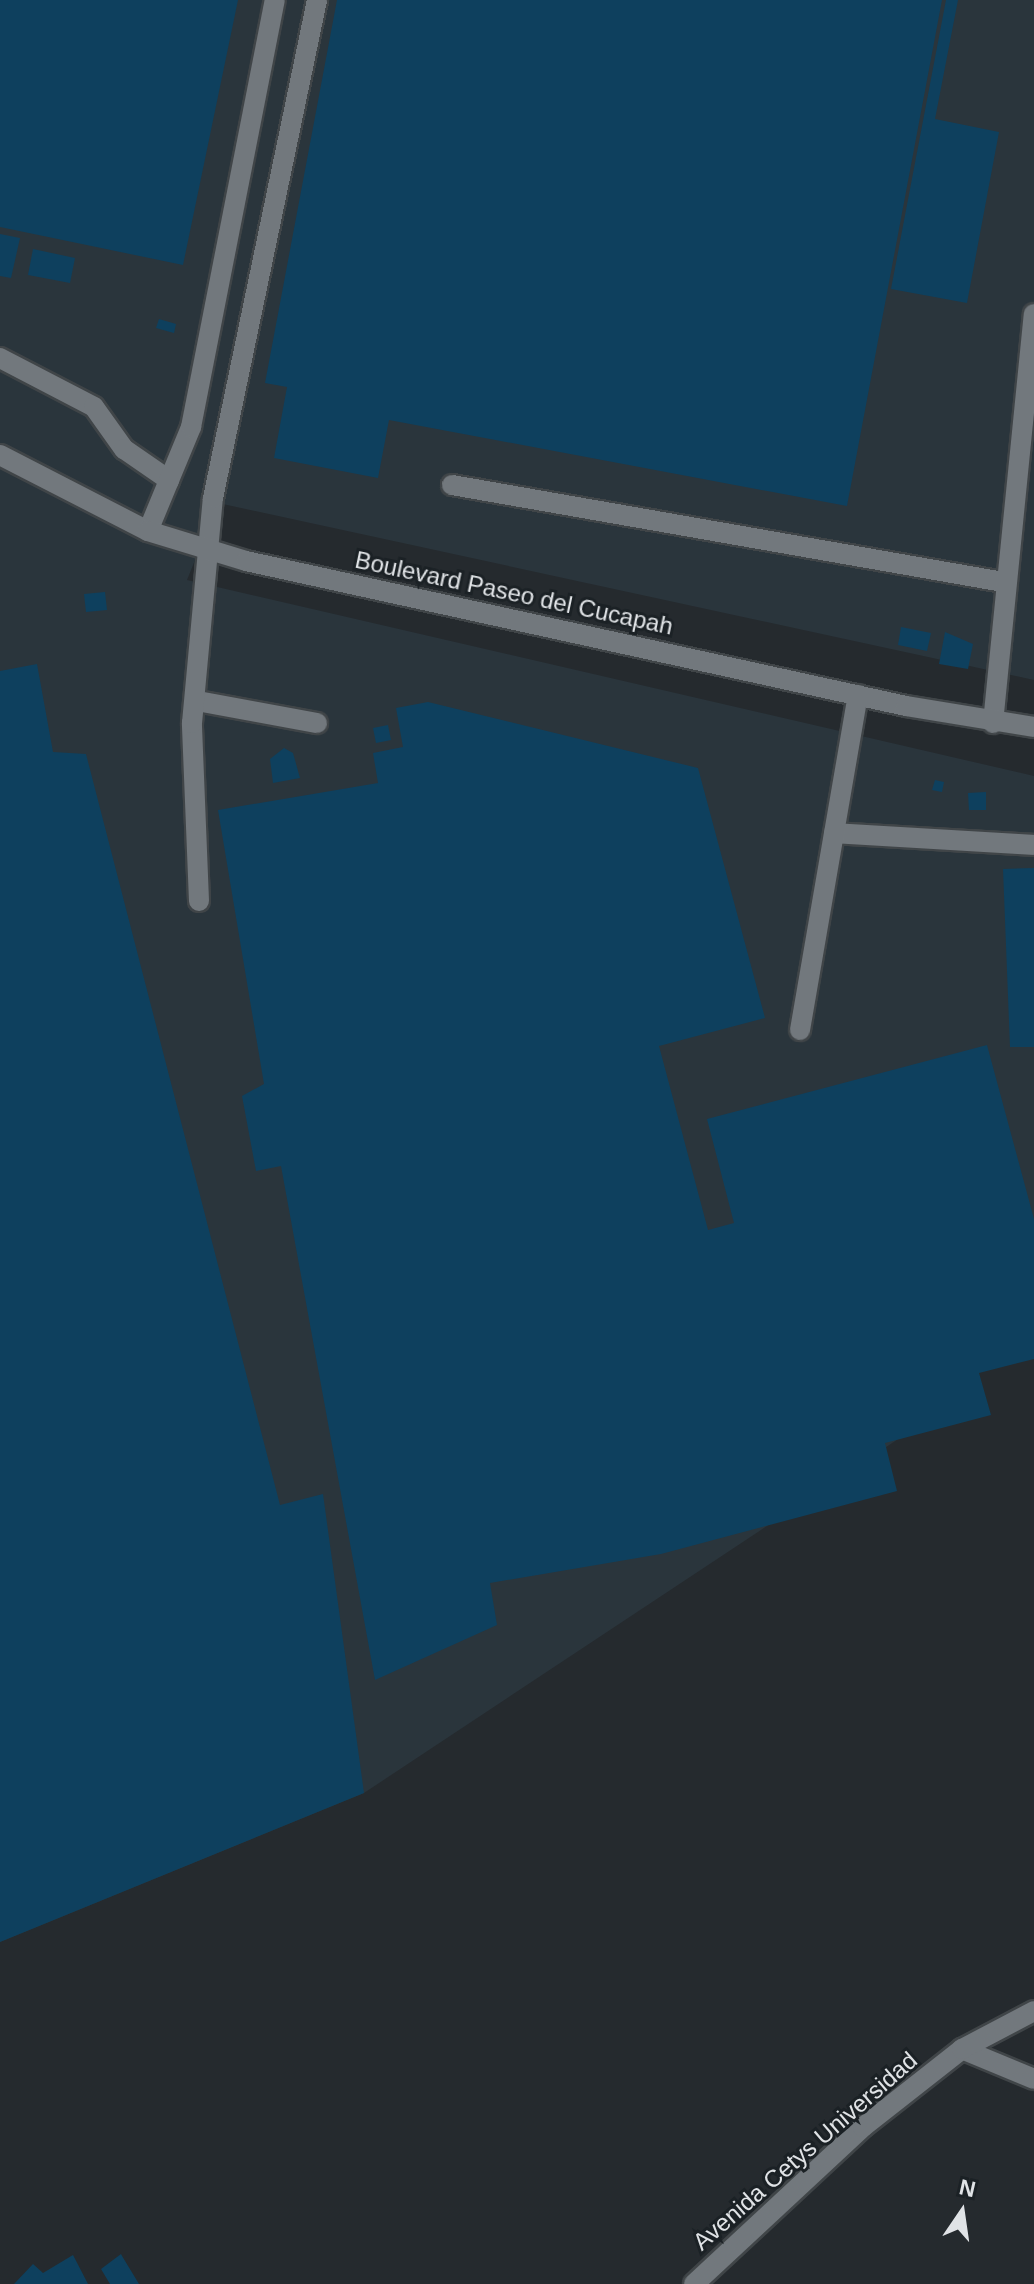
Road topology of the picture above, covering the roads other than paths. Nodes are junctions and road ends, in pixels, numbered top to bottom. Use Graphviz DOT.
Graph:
graph roads {
  1 [pos="275,0"];
  2 [pos="317,0"];
  3 [pos="1034,314"];
  4 [pos="0,358"];
  5 [pos="0,455"];
  6 [pos="169,480"];
  7 [pos="452,485"];
  8 [pos="148,531"];
  9 [pos="209,550"];
  10 [pos="1003,582"];
  11 [pos="858,695"];
  12 [pos="197,701"];
  13 [pos="317,723"];
  14 [pos="993,723"];
  15 [pos="1034,727"];
  16 [pos="834,833"];
  17 [pos="1034,845"];
  18 [pos="199,901"];
  19 [pos="800,1030"];
  20 [pos="1034,2011"];
  21 [pos="962,2049"];
  22 [pos="1034,2079"];
  23 [pos="694,2284"];
  1 -- 6 [label="main road"];
  2 -- 9 [label="main road"];
  3 -- 10 [label="main road"];
  4 -- 6 [label="main road"];
  5 -- 8 [label="main road, Boulevard Paseo del Cucapah"];
  6 -- 8 [label="main road"];
  7 -- 10 [label="main road"];
  8 -- 9 [label="main road, Boulevard Paseo del Cucapah"];
  9 -- 11 [label="main road, Boulevard Paseo del Cucapah"];
  9 -- 12 [label="main road"];
  10 -- 14 [label="main road"];
  11 -- 14 [label="main road, Boulevard Paseo del Cucapah"];
  11 -- 16 [label="main road"];
  12 -- 13 [label="main road"];
  12 -- 18 [label="main road"];
  14 -- 15 [label="main road, Boulevard Paseo del Cucapah"];
  16 -- 17 [label="main road"];
  16 -- 19 [label="main road"];
  20 -- 21 [label="main road, Avenida Cetys Universidad"];
  21 -- 22 [label="main road"];
  21 -- 23 [label="main road, Avenida Cetys Universidad"];
}
